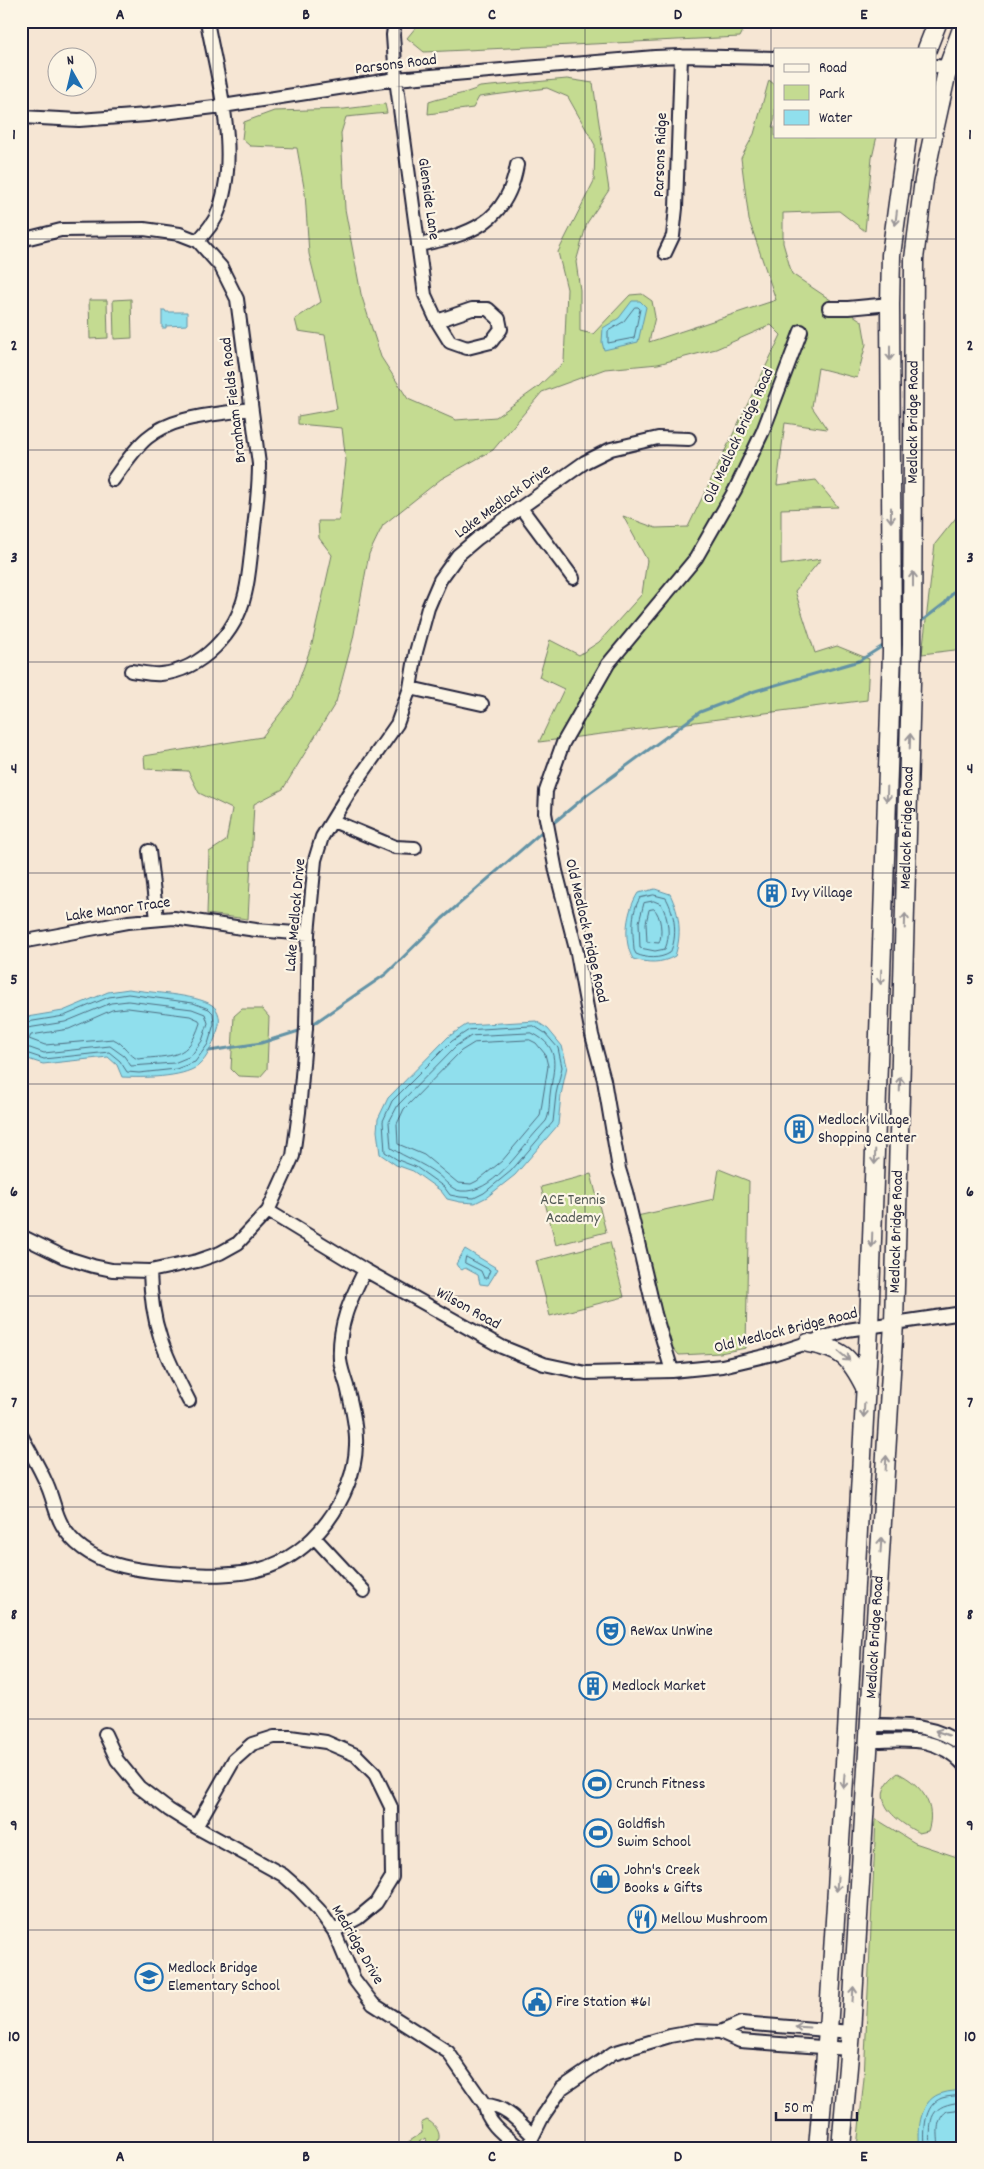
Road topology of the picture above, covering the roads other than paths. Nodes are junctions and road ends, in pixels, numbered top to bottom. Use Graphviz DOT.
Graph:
graph roads {
  1 [pos="207,21"];
  2 [pos="395,21"];
  3 [pos="938,21"];
  4 [pos="963,26"];
  5 [pos="927,48"];
  6 [pos="681,56"];
  7 [pos="774,58"];
  8 [pos="949,69"];
  9 [pos="396,79"];
  10 [pos="222,106"];
  11 [pos="21,117"];
  12 [pos="936,122"];
  13 [pos="907,138"];
  14 [pos="933,138"];
  15 [pos="517,165"];
  16 [pos="21,241"];
  17 [pos="198,241"];
  18 [pos="418,245"];
  19 [pos="665,253"];
  20 [pos="890,304"];
  21 [pos="829,308"];
  22 [pos="437,321"];
  23 [pos="802,331"];
  24 [pos="250,409"];
  25 [pos="689,440"];
  26 [pos="113,480"];
  27 [pos="521,508"];
  28 [pos="573,578"];
  29 [pos="130,671"];
  30 [pos="410,688"];
  31 [pos="482,704"];
  32 [pos="332,821"];
  33 [pos="415,848"];
  34 [pos="149,851"];
  35 [pos="157,918"];
  36 [pos="308,934"];
  37 [pos="21,942"];
  38 [pos="268,1211"];
  39 [pos="21,1236"];
  40 [pos="150,1270"];
  41 [pos="365,1270"];
  42 [pos="963,1313"];
  43 [pos="894,1323"];
  44 [pos="869,1326"];
  45 [pos="808,1343"];
  46 [pos="672,1371"];
  47 [pos="866,1389"];
  48 [pos="189,1401"];
  49 [pos="21,1435"];
  50 [pos="314,1537"];
  51 [pos="856,1558"];
  52 [pos="364,1591"];
  53 [pos="917,1727"];
  54 [pos="847,1732"];
  55 [pos="869,1733"];
  56 [pos="105,1734"];
  57 [pos="916,1740"];
  58 [pos="963,1746"];
  59 [pos="963,1764"];
  60 [pos="196,1827"];
  61 [pos="859,1898"];
  62 [pos="334,1931"];
  63 [pos="828,2030"];
  64 [pos="720,2032"];
  65 [pos="850,2040"];
  66 [pos="827,2047"];
  67 [pos="486,2105"];
  68 [pos="530,2142"];
  69 [pos="520,2148"];
  70 [pos="818,2148"];
  71 [pos="842,2148"];
  1 -- 10 [label="street"];
  2 -- 9 [label="street, Glenside Lane"];
  3 -- 5 [label="highway"];
  4 -- 8 [label="highway"];
  6 -- 7 [label="street, Parsons Road"];
  6 -- 9 [label="street, Parsons Road"];
  6 -- 19 [label="street, Parsons Ridge"];
  8 -- 12 [label="highway"];
  9 -- 10 [label="street, Parsons Road"];
  9 -- 18 [label="street, Glenside Lane"];
  10 -- 11 [label="street, Parsons Road"];
  10 -- 17 [label="street"];
  13 -- 20 [label="highway, Medlock Bridge Road, one-way"];
  43 -- 14 [label="highway, Medlock Bridge Road, one-way"];
  15 -- 18 [label="street"];
  16 -- 17 [label="street"];
  17 -- 24 [label="street, Branham Fields Road"];
  18 -- 22 [label="street, Glenside Lane"];
  20 -- 21 [label="street"];
  20 -- 44 [label="highway, Medlock Bridge Road, one-way"];
  22 -- 22 [label="street, Glenside Lane"];
  23 -- 46 [label="street, Old Medlock Bridge Road"];
  24 -- 26 [label="street"];
  24 -- 29 [label="street, Branham Fields Road"];
  25 -- 27 [label="street, Lake Medlock Drive"];
  27 -- 28 [label="street"];
  27 -- 30 [label="street, Lake Medlock Drive"];
  30 -- 31 [label="street"];
  30 -- 32 [label="street, Lake Medlock Drive"];
  32 -- 33 [label="street"];
  32 -- 36 [label="street, Lake Medlock Drive"];
  34 -- 35 [label="street"];
  35 -- 36 [label="street, Lake Manor Trace"];
  35 -- 37 [label="street, Lake Manor Trace"];
  36 -- 38 [label="street, Lake Medlock Drive"];
  38 -- 40 [label="street, Lake Medlock Drive"];
  38 -- 41 [label="street, Wilson Road"];
  39 -- 40 [label="street, Lake Medlock Drive"];
  40 -- 48 [label="street"];
  41 -- 46 [label="street, Wilson Road"];
  41 -- 50 [label="street"];
  42 -- 43 [label="street"];
  43 -- 44 [label="street, Old Medlock Bridge Road"];
  55 -- 43 [label="highway, Medlock Bridge Road, one-way"];
  44 -- 45 [label="street, Old Medlock Bridge Road"];
  44 -- 47 [label="highway, Medlock Bridge Road"];
  45 -- 46 [label="street, Old Medlock Bridge Road"];
  45 -- 47 [label="highway, one-way"];
  47 -- 51 [label="highway, Medlock Bridge Road, one-way"];
  49 -- 50 [label="street"];
  50 -- 52 [label="street"];
  51 -- 54 [label="highway, Medlock Bridge Road"];
  51 -- 55 [label="highway"];
  53 -- 55 [label="street"];
  53 -- 57 [label="street"];
  58 -- 53 [label="street, one-way"];
  54 -- 61 [label="highway"];
  54 -- 63 [label="highway, Medlock Bridge Road, one-way"];
  55 -- 57 [label="street"];
  55 -- 61 [label="highway, Medlock Bridge Road"];
  56 -- 60 [label="street, Medridge Drive"];
  57 -- 59 [label="street"];
  60 -- 62 [label="street, Medridge Drive"];
  60 -- 62 [label="street"];
  65 -- 61 [label="highway, Medlock Bridge Road, one-way"];
  62 -- 67 [label="street, Medridge Drive"];
  63 -- 64 [label="street, one-way"];
  63 -- 65 [label="street"];
  63 -- 66 [label="highway, Medlock Bridge Road"];
  64 -- 66 [label="street"];
  64 -- 68 [label="street"];
  65 -- 66 [label="street"];
  65 -- 71 [label="highway, Medlock Bridge Road"];
  66 -- 70 [label="highway, Medlock Bridge Road"];
  67 -- 68 [label="street"];
  67 -- 69 [label="street, Medridge Drive"];
}
